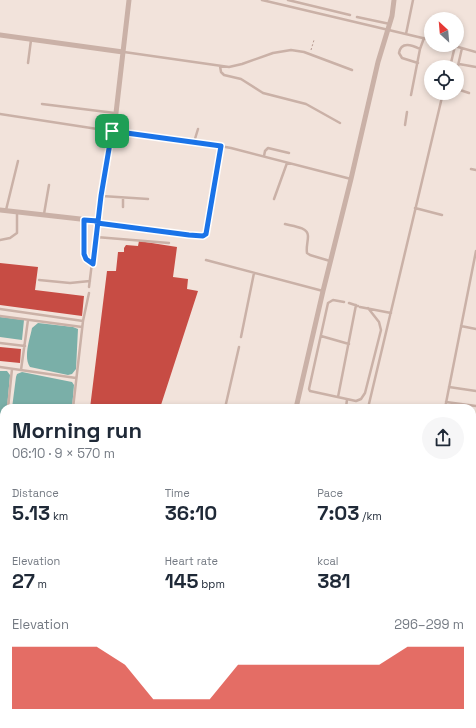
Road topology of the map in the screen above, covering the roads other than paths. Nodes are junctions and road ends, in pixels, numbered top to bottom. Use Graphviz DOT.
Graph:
graph roads {
  1 [pos="129,0"];
  2 [pos="262,0"];
  3 [pos="288,0"];
  4 [pos="394,0"];
  5 [pos="413,0"];
  6 [pos="274,1"];
  7 [pos="350,15"];
  8 [pos="357,17"];
  9 [pos="390,24"];
  10 [pos="388,30"];
  11 [pos="406,34"];
  12 [pos="0,35"];
  13 [pos="424,38"];
  14 [pos="31,40"];
  15 [pos="420,49"];
  16 [pos="464,49"];
  17 [pos="123,52"];
  18 [pos="476,52"];
  19 [pos="28,63"];
  20 [pos="418,63"];
  21 [pos="464,65"];
  22 [pos="220,66"];
  23 [pos="476,67"];
  24 [pos="352,70"];
  25 [pos="464,91"];
  26 [pos="469,93"];
  27 [pos="411,95"];
  28 [pos="442,100"];
  29 [pos="42,104"];
  30 [pos="407,112"];
  31 [pos="116,113"];
  32 [pos="0,114"];
  33 [pos="340,123"];
  34 [pos="405,125"];
  35 [pos="198,129"];
  36 [pos="112,131"];
  37 [pos="194,142"];
  38 [pos="221,146"];
  39 [pos="290,153"];
  40 [pos="264,156"];
  41 [pos="18,162"];
  42 [pos="287,163"];
  43 [pos="471,169"];
  44 [pos="476,170"];
  45 [pos="351,179"];
  46 [pos="49,185"];
  47 [pos="101,196"];
  48 [pos="123,198"];
  49 [pos="148,199"];
  50 [pos="274,199"];
  51 [pos="123,207"];
  52 [pos="415,208"];
  53 [pos="3,210"];
  54 [pos="17,212"];
  55 [pos="44,214"];
  56 [pos="442,215"];
  57 [pos="84,220"];
  58 [pos="98,222"];
  59 [pos="285,224"];
  60 [pos="96,237"];
  61 [pos="0,240"];
  62 [pos="170,243"];
  63 [pos="476,251"];
  64 [pos="206,260"];
  65 [pos="330,261"];
  66 [pos="93,264"];
  67 [pos="254,273"];
  68 [pos="39,280"];
  69 [pos="90,281"];
  70 [pos="89,287"];
  71 [pos="323,291"];
  72 [pos="89,293"];
  73 [pos="344,302"];
  74 [pos="349,303"];
  75 [pos="358,306"];
  76 [pos="368,308"];
  77 [pos="0,310"];
  78 [pos="391,313"];
  79 [pos="0,316"];
  80 [pos="28,320"];
  81 [pos="83,320"];
  82 [pos="461,326"];
  83 [pos="82,327"];
  84 [pos="476,329"];
  85 [pos="321,336"];
  86 [pos="241,337"];
  87 [pos="0,343"];
  88 [pos="349,344"];
  89 [pos="25,346"];
  90 [pos="239,347"];
  91 [pos="0,367"];
  92 [pos="12,369"];
  93 [pos="21,370"];
  94 [pos="76,378"];
  95 [pos="449,387"];
  96 [pos="476,391"];
  97 [pos="338,397"];
  98 [pos="347,399"];
  99 [pos="446,402"];
  100 [pos="8,404"];
  101 [pos="73,404"];
  102 [pos="226,404"];
  103 [pos="297,404"];
  104 [pos="346,404"];
  105 [pos="369,404"];
  106 [pos="461,404"];
  1 -- 17 [label="street"];
  2 -- 6 [label="lane"];
  3 -- 7 [label="lane"];
  4 -- 9 [label="street"];
  5 -- 11 [label="lane"];
  6 -- 10 [label="lane"];
  8 -- 9 [label="lane"];
  9 -- 10 [label="street"];
  10 -- 11 [label="lane"];
  10 -- 45 [label="street"];
  11 -- 13 [label="lane"];
  12 -- 14 [label="street"];
  13 -- 15 [label="lane"];
  14 -- 17 [label="street"];
  14 -- 19 [label="lane"];
  15 -- 20 [label="lane"];
  15 -- 20 [label="lane"];
  16 -- 18 [label="lane"];
  17 -- 22 [label="lane"];
  17 -- 31 [label="street"];
  20 -- 27 [label="lane"];
  21 -- 23 [label="lane"];
  22 -- 24 [label="lane"];
  22 -- 33 [label="lane"];
  25 -- 26 [label="lane"];
  28 -- 52 [label="lane"];
  29 -- 31 [label="lane"];
  30 -- 34 [label="lane"];
  31 -- 36 [label="street"];
  32 -- 36 [label="lane"];
  35 -- 37 [label="lane"];
  36 -- 37 [label="lane"];
  36 -- 47 [label="street"];
  37 -- 38 [label="lane"];
  38 -- 40 [label="lane"];
  38 -- 58 [label="lane"];
  39 -- 40 [label="lane"];
  40 -- 42 [label="lane"];
  41 -- 53 [label="lane"];
  42 -- 45 [label="lane"];
  42 -- 50 [label="lane"];
  43 -- 44 [label="lane"];
  45 -- 65 [label="street"];
  46 -- 55 [label="lane"];
  47 -- 48 [label="lane"];
  47 -- 58 [label="street"];
  48 -- 49 [label="lane"];
  48 -- 51 [label="lane"];
  52 -- 56 [label="lane"];
  52 -- 78 [label="lane"];
  53 -- 54 [label="street"];
  54 -- 55 [label="street"];
  54 -- 61 [label="lane"];
  55 -- 57 [label="street"];
  57 -- 58 [label="street"];
  57 -- 66 [label="lane"];
  58 -- 60 [label="lane"];
  59 -- 65 [label="lane"];
  60 -- 62 [label="lane"];
  60 -- 66 [label="lane"];
  63 -- 82 [label="lane"];
  64 -- 67 [label="lane"];
  65 -- 71 [label="street"];
  66 -- 69 [label="lane"];
  67 -- 71 [label="lane"];
  67 -- 86 [label="lane"];
  68 -- 69 [label="lane"];
  69 -- 70 [label="lane"];
  71 -- 103 [label="street"];
  72 -- 81 [label="lane"];
  73 -- 85 [label="lane"];
  74 -- 75 [label="lane"];
  75 -- 76 [label="lane"];
  75 -- 88 [label="lane"];
  76 -- 78 [label="lane"];
  76 -- 98 [label="lane"];
  77 -- 81 [label="lane"];
  78 -- 105 [label="lane"];
  79 -- 80 [label="lane"];
  80 -- 83 [label="lane"];
  80 -- 89 [label="lane"];
  81 -- 83 [label="lane"];
  82 -- 84 [label="lane"];
  82 -- 95 [label="lane"];
  83 -- 94 [label="lane"];
  85 -- 88 [label="lane"];
  85 -- 97 [label="lane"];
  87 -- 89 [label="lane"];
  88 -- 97 [label="lane"];
  89 -- 93 [label="lane"];
  90 -- 102 [label="lane"];
  91 -- 92 [label="lane"];
  92 -- 93 [label="lane"];
  92 -- 100 [label="lane"];
  93 -- 94 [label="lane"];
  94 -- 101 [label="lane"];
  95 -- 96 [label="lane"];
  95 -- 99 [label="lane"];
  97 -- 98 [label="lane"];
  98 -- 104 [label="lane"];
  99 -- 106 [label="lane"];
}
